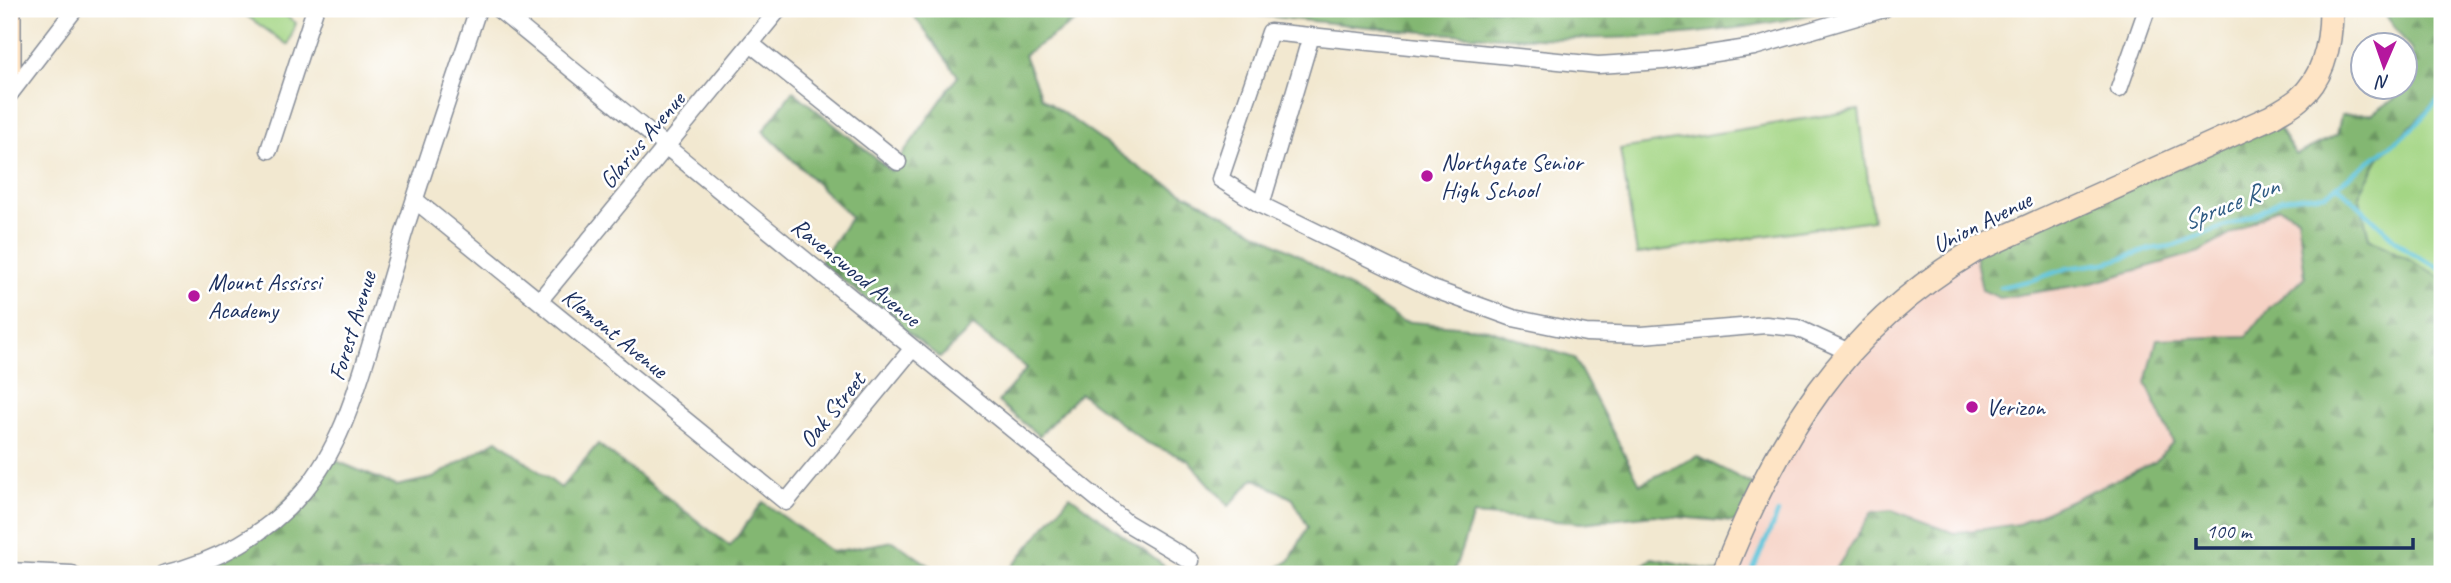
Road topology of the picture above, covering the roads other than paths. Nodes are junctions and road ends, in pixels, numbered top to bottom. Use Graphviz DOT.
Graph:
graph roads {
  1 [pos="9,9"];
  2 [pos="75,9"];
  3 [pos="315,9"];
  4 [pos="478,9"];
  5 [pos="498,9"];
  6 [pos="779,9"];
  7 [pos="1884,9"];
  8 [pos="2147,9"];
  9 [pos="2331,9"];
  10 [pos="1311,36"];
  11 [pos="751,44"];
  12 [pos="9,66"];
  13 [pos="2119,89"];
  14 [pos="9,96"];
  15 [pos="667,147"];
  16 [pos="269,150"];
  17 [pos="898,162"];
  18 [pos="415,200"];
  19 [pos="1261,205"];
  20 [pos="540,300"];
  21 [pos="913,348"];
  22 [pos="1849,352"];
  23 [pos="786,502"];
  24 [pos="1191,561"];
  25 [pos="9,571"];
  26 [pos="72,574"];
  27 [pos="163,574"];
  28 [pos="1723,574"];
  1 -- 12 [label="street"];
  2 -- 14 [label="street"];
  3 -- 16 [label="street"];
  4 -- 18 [label="street, Forest Avenue"];
  5 -- 15 [label="street, Ravenswood Avenue"];
  6 -- 11 [label="street, Glarius Avenue"];
  7 -- 10 [label="street"];
  8 -- 13 [label="street"];
  9 -- 22 [label="street, Union Avenue"];
  10 -- 19 [label="street"];
  10 -- 19 [label="street"];
  11 -- 15 [label="street, Glarius Avenue"];
  11 -- 17 [label="street"];
  15 -- 20 [label="street, Glarius Avenue"];
  15 -- 21 [label="street, Ravenswood Avenue"];
  18 -- 20 [label="street, Klemont Avenue"];
  18 -- 27 [label="street, Forest Avenue"];
  19 -- 22 [label="street"];
  20 -- 23 [label="street, Klemont Avenue"];
  21 -- 23 [label="street, Oak Street"];
  21 -- 24 [label="street, Ravenswood Avenue"];
  22 -- 28 [label="street, Union Avenue"];
  25 -- 26 [label="street"];
}
